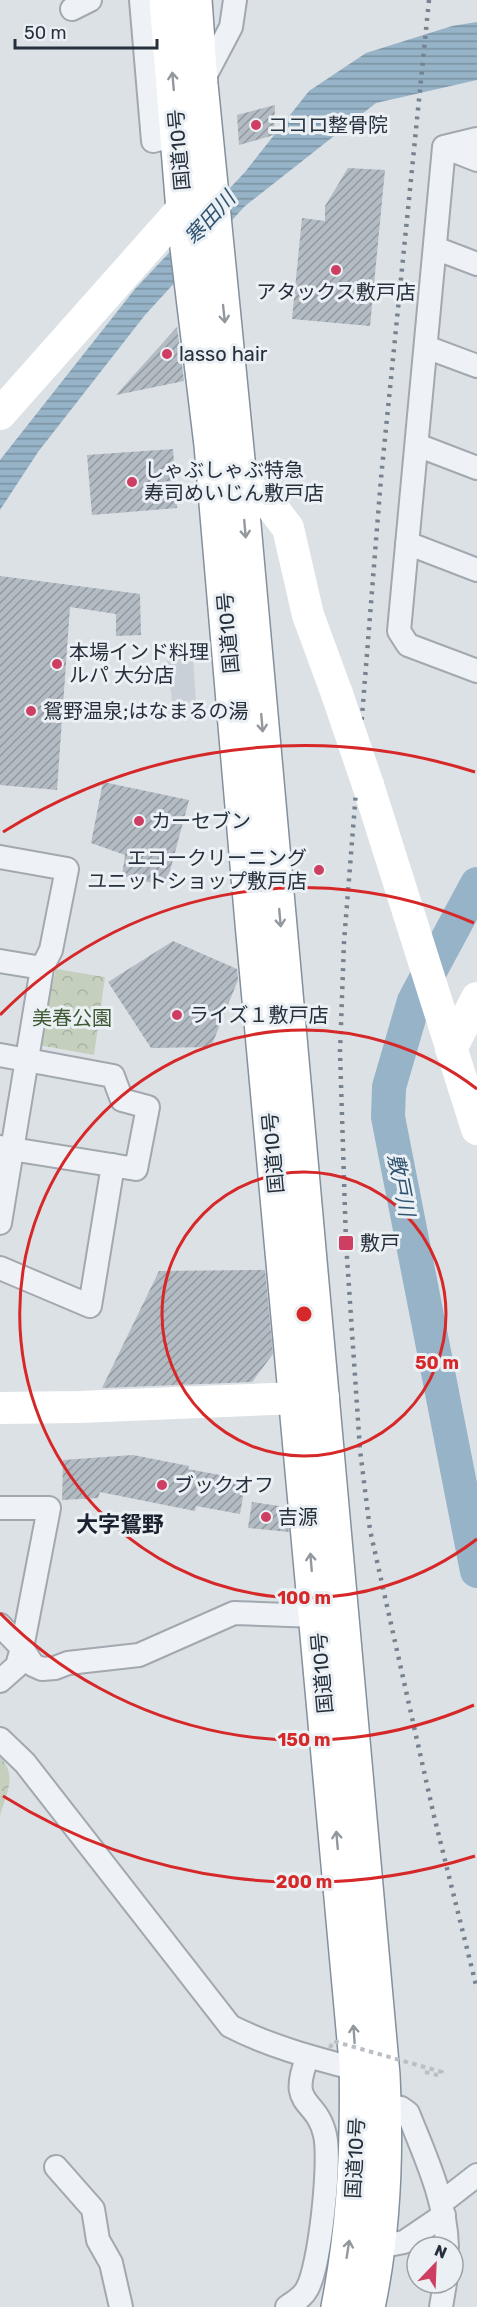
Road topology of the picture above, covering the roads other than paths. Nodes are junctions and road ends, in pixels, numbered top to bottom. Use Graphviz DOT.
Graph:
graph roads {
  1 [pos="141,0"];
  2 [pos="166,0"];
  3 [pos="195,0"];
  4 [pos="235,0"];
  5 [pos="201,84"];
  6 [pos="192,131"];
  7 [pos="477,139"];
  8 [pos="444,147"];
  9 [pos="477,160"];
  10 [pos="211,178"];
  11 [pos="184,215"];
  12 [pos="435,248"];
  13 [pos="477,264"];
  14 [pos="426,347"];
  15 [pos="214,356"];
  16 [pos="477,366"];
  17 [pos="4,401"];
  18 [pos="211,444"];
  19 [pos="417,445"];
  20 [pos="477,468"];
  21 [pos="240,480"];
  22 [pos="407,543"];
  23 [pos="477,570"];
  24 [pos="477,671"];
  25 [pos="0,857"];
  26 [pos="0,961"];
  27 [pos="42,968"];
  28 [pos="477,998"];
  29 [pos="451,1049"];
  30 [pos="0,1055"];
  31 [pos="27,1060"];
  32 [pos="477,1129"];
  33 [pos="6,1148"];
  34 [pos="113,1165"];
  35 [pos="0,1223"];
  36 [pos="0,1268"];
  37 [pos="310,1398"];
  38 [pos="2,1404"];
  39 [pos="0,1508"];
  40 [pos="316,1616"];
  41 [pos="0,1625"];
  42 [pos="22,1648"];
  43 [pos="0,1681"];
  44 [pos="0,1739"];
  45 [pos="308,2056"];
  46 [pos="356,2069"];
  47 [pos="385,2106"];
  48 [pos="56,2167"];
  49 [pos="477,2175"];
  50 [pos="442,2209"];
  51 [pos="447,2235"];
  52 [pos="378,2247"];
  53 [pos="121,2307"];
  54 [pos="287,2307"];
  55 [pos="338,2307"];
  56 [pos="369,2307"];
  1 -- 6 [label="street"];
  6 -- 2 [label="highway, 国道10号, one-way"];
  3 -- 5 [label="highway, 国道10号"];
  4 -- 5 [label="street"];
  5 -- 6 [label="highway, 国道10号"];
  6 -- 10 [label="highway, 国道10号"];
  6 -- 11 [label="highway, 国道10号"];
  7 -- 8 [label="street"];
  8 -- 9 [label="street"];
  8 -- 12 [label="street"];
  10 -- 11 [label="street"];
  10 -- 15 [label="highway, 国道10号, one-way"];
  11 -- 15 [label="highway, 国道10号"];
  11 -- 17 [label="street"];
  12 -- 13 [label="street"];
  12 -- 14 [label="street"];
  14 -- 16 [label="street"];
  14 -- 19 [label="street"];
  15 -- 18 [label="highway, 国道10号"];
  15 -- 21 [label="highway, 国道10号"];
  18 -- 21 [label="street"];
  18 -- 37 [label="highway, 国道10号"];
  19 -- 20 [label="street"];
  19 -- 22 [label="street"];
  21 -- 29 [label="street, bridge"];
  21 -- 37 [label="highway, 国道10号, one-way"];
  22 -- 23 [label="street"];
  22 -- 24 [label="street"];
  25 -- 27 [label="street"];
  26 -- 27 [label="street"];
  27 -- 31 [label="street"];
  28 -- 29 [label="street"];
  29 -- 32 [label="street"];
  30 -- 31 [label="street"];
  31 -- 33 [label="street"];
  31 -- 34 [label="street"];
  33 -- 34 [label="street"];
  33 -- 35 [label="street"];
  34 -- 36 [label="street"];
  37 -- 38 [label="street"];
  40 -- 37 [label="highway, 国道10号, one-way"];
  37 -- 47 [label="highway, 国道10号"];
  39 -- 42 [label="street"];
  40 -- 42 [label="street"];
  46 -- 40 [label="highway, 国道10号, one-way"];
  41 -- 42 [label="street"];
  42 -- 43 [label="street"];
  44 -- 45 [label="street"];
  45 -- 46 [label="street"];
  45 -- 54 [label="street"];
  55 -- 46 [label="highway, 国道10号, one-way"];
  47 -- 50 [label="street"];
  47 -- 52 [label="highway, 国道10号"];
  48 -- 53 [label="street"];
  49 -- 50 [label="street"];
  50 -- 51 [label="street"];
  50 -- 52 [label="street"];
  52 -- 56 [label="highway, 国道10号"];
}
